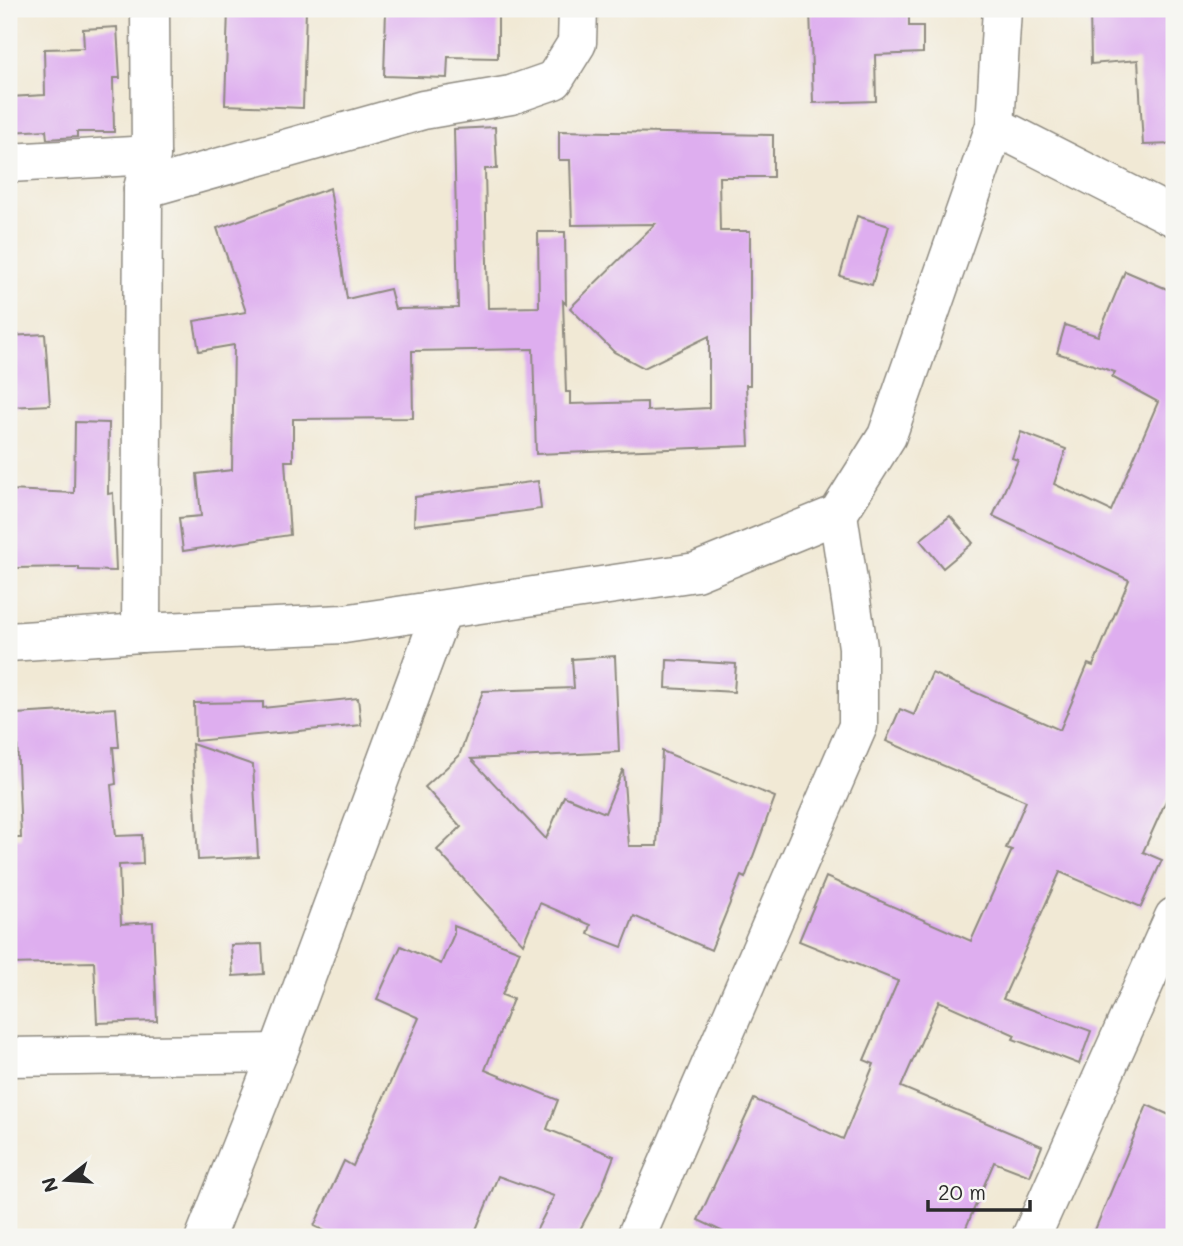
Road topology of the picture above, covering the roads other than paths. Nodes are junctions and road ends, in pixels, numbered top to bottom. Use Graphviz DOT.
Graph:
graph roads {
  1 [pos="150,9"];
  2 [pos="578,9"];
  3 [pos="1002,9"];
  4 [pos="995,126"];
  5 [pos="9,163"];
  6 [pos="147,172"];
  7 [pos="1174,217"];
  8 [pos="838,514"];
  9 [pos="442,611"];
  10 [pos="141,633"];
  11 [pos="9,642"];
  12 [pos="1174,917"];
  13 [pos="1159,988"];
  14 [pos="278,1053"];
  15 [pos="9,1057"];
  16 [pos="205,1237"];
  17 [pos="636,1237"];
  18 [pos="1031,1237"];
  1 -- 6 [label="street"];
  2 -- 6 [label="street"];
  3 -- 4 [label="street"];
  4 -- 7 [label="street"];
  4 -- 8 [label="street"];
  5 -- 6 [label="street"];
  6 -- 10 [label="street"];
  8 -- 9 [label="street"];
  8 -- 17 [label="street"];
  9 -- 10 [label="street"];
  9 -- 14 [label="street"];
  10 -- 11 [label="street"];
  12 -- 13 [label="street"];
  13 -- 18 [label="street"];
  14 -- 15 [label="street"];
  14 -- 16 [label="street"];
}
